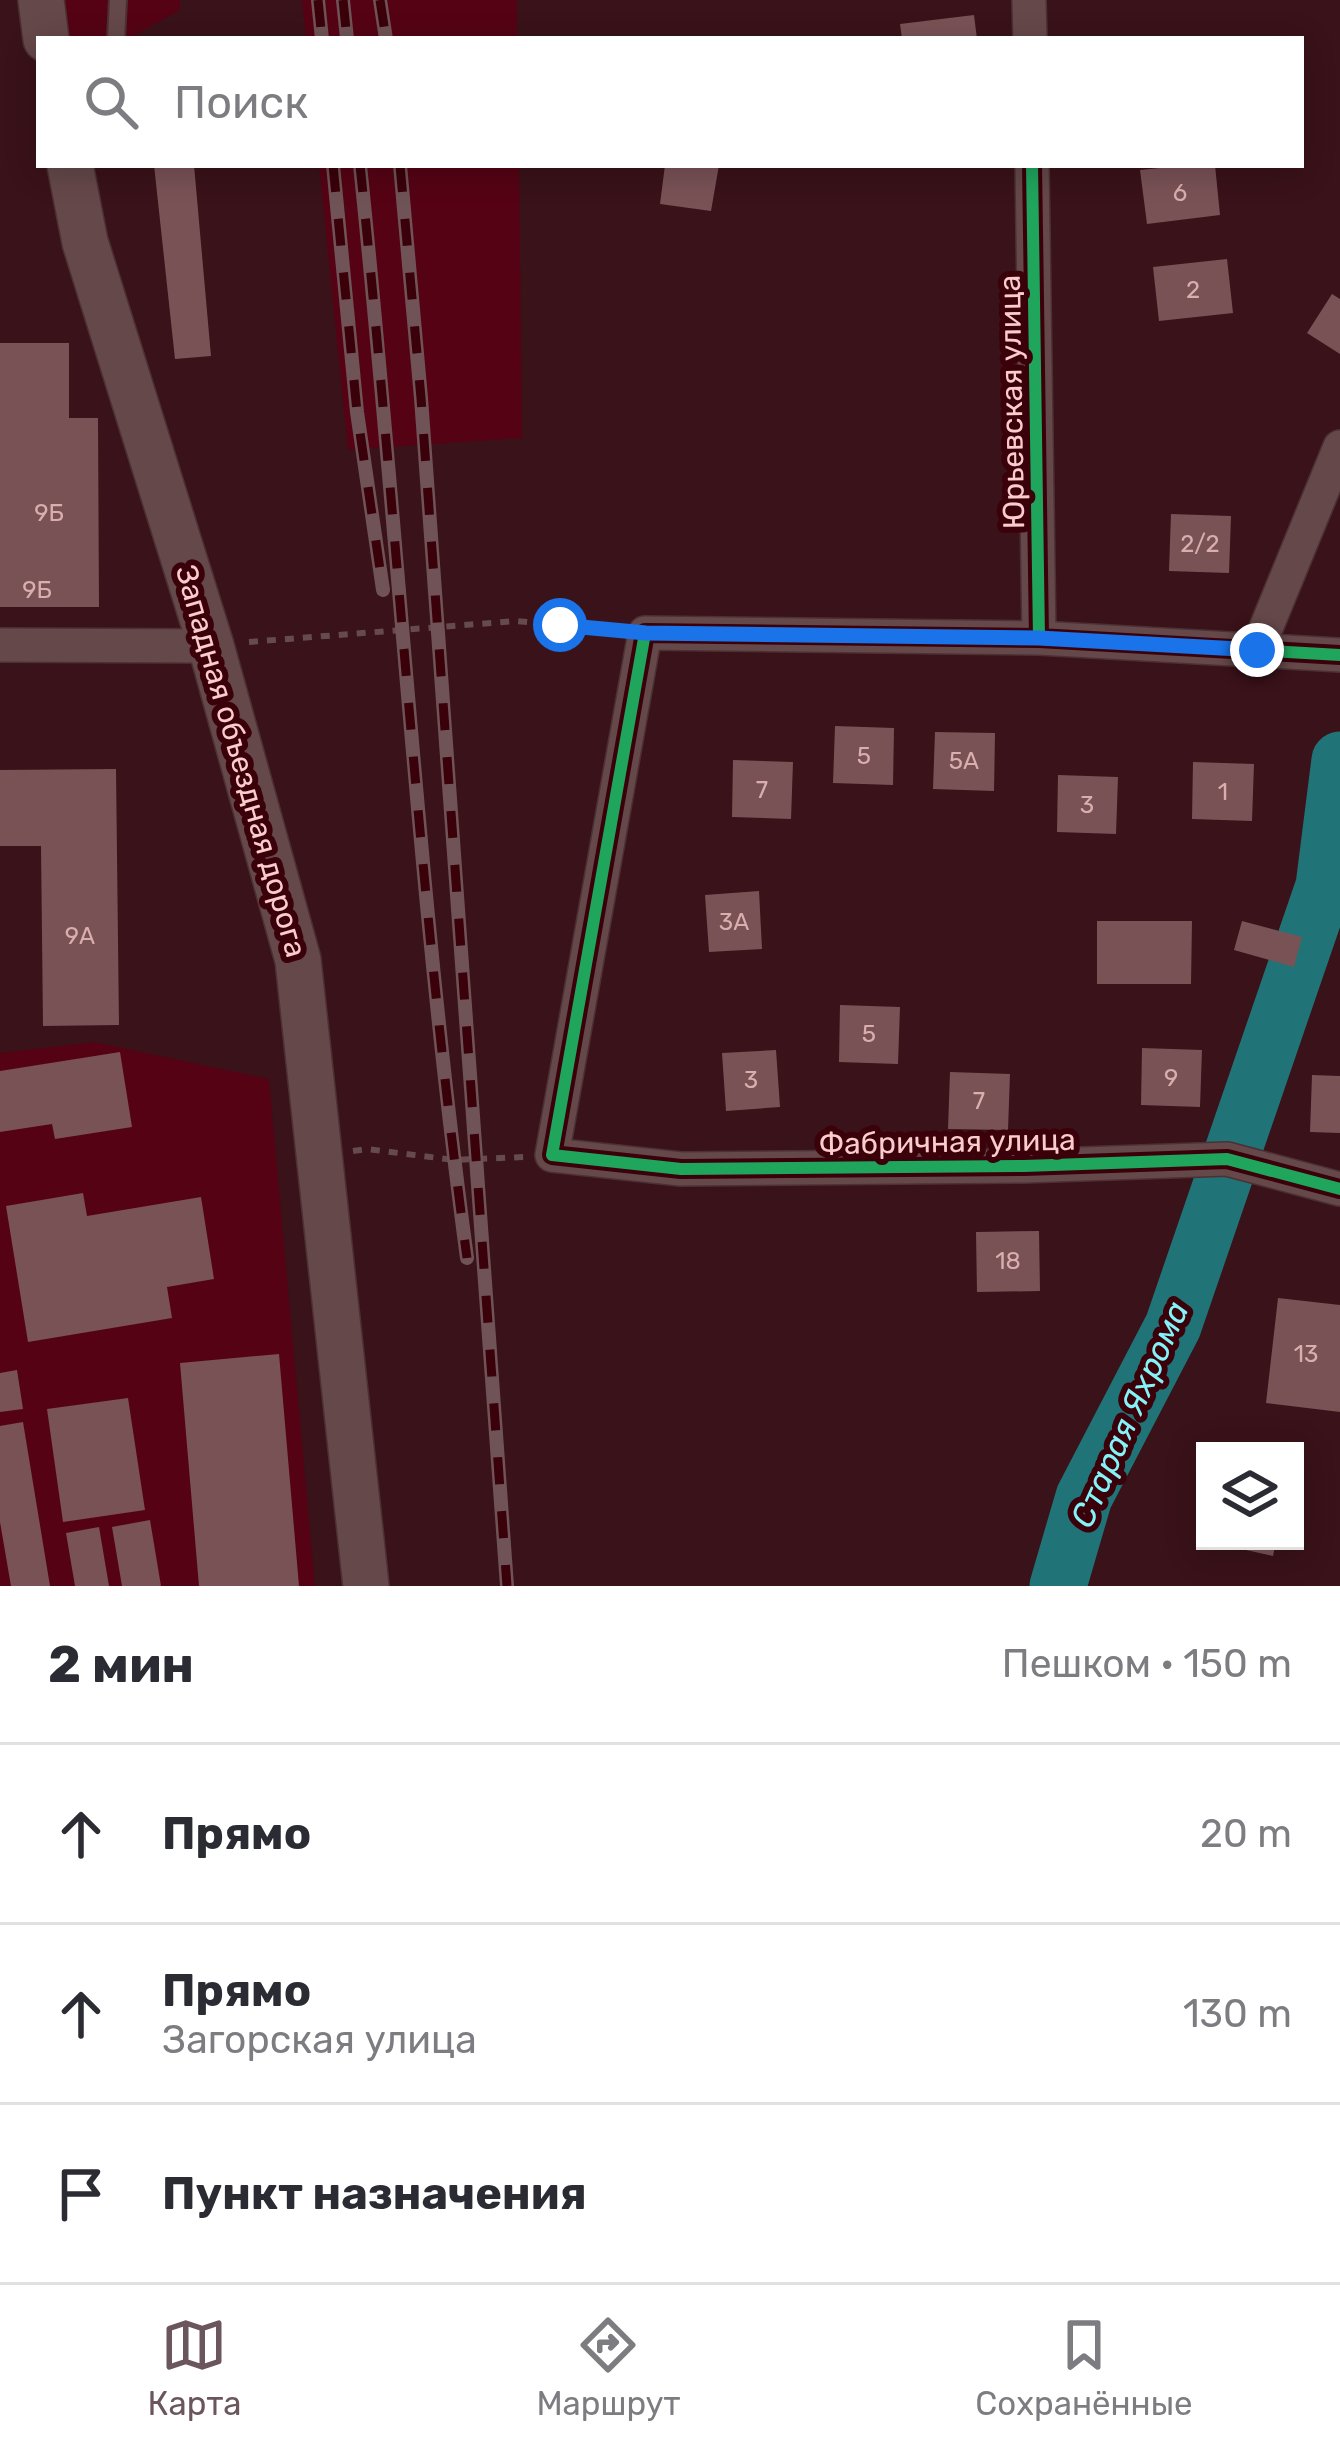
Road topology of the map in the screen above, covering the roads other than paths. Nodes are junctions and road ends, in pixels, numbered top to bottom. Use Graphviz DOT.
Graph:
graph roads {
  1 [pos="40,0"];
  2 [pos="118,0"];
  3 [pos="1030,0"];
  4 [pos="46,36"];
  5 [pos="116,36"];
  6 [pos="1030,36"];
  7 [pos="71,168"];
  8 [pos="1032,168"];
  9 [pos="1340,447"];
  10 [pos="1039,638"];
  11 [pos="0,645"];
  12 [pos="211,646"];
  13 [pos="1257,650"];
  14 [pos="1340,655"];
  15 [pos="1340,1190"];
  16 [pos="366,1586"];
  1 -- 4 [label="main road"];
  2 -- 5 [label="lane"];
  3 -- 6 [label="street"];
  7 -- 12 [label="main road, Западная объездная дорога"];
  8 -- 10 [label="street, Юрьевская улица"];
  9 -- 13 [label="street"];
  10 -- 13 [label="street"];
  10 -- 15 [label="street, Фабричная улица"];
  11 -- 12 [label="street"];
  12 -- 16 [label="main road, Западная объездная дорога"];
  13 -- 14 [label="street"];
}
